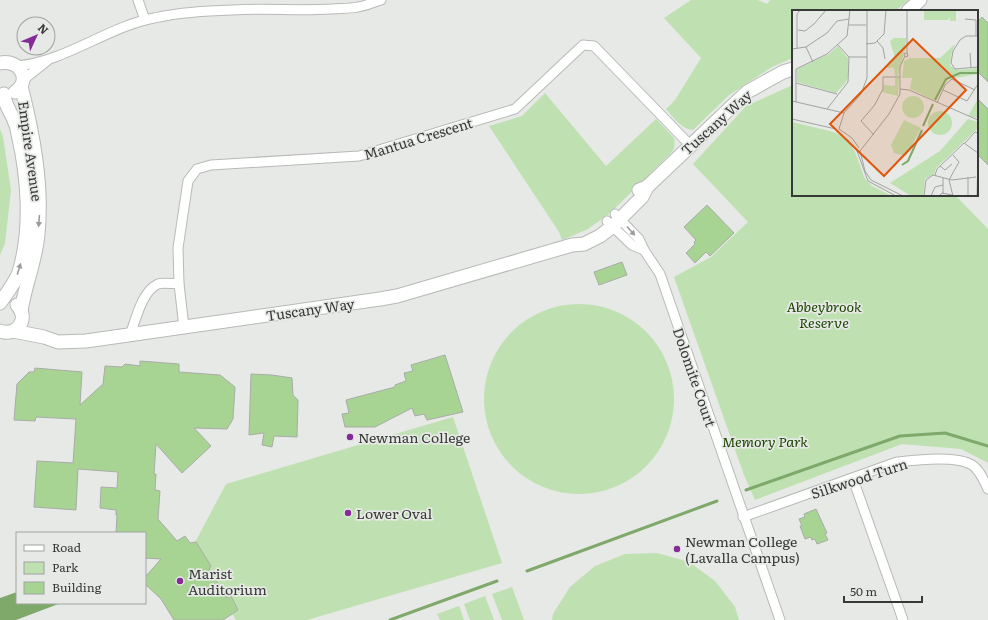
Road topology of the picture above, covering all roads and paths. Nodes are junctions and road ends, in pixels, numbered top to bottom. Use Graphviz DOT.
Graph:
graph roads {
  1 [pos="138,0"];
  2 [pos="381,0"];
  3 [pos="920,0"];
  4 [pos="909,10"];
  5 [pos="146,20"];
  6 [pos="50,59"];
  7 [pos="6,62"];
  8 [pos="792,69"];
  9 [pos="22,83"];
  10 [pos="2,94"];
  11 [pos="690,145"];
  12 [pos="614,220"];
  13 [pos="180,284"];
  14 [pos="0,303"];
  15 [pos="22,314"];
  16 [pos="184,327"];
  17 [pos="8,331"];
  18 [pos="130,335"];
  19 [pos="44,337"];
  20 [pos="0,342"];
  21 [pos="853,479"];
  22 [pos="988,488"];
  23 [pos="744,517"];
  24 [pos="780,620"];
  25 [pos="903,620"];
  1 -- 5 [label="street"];
  2 -- 5 [label="street"];
  3 -- 4 [label="street"];
  5 -- 6 [label="street"];
  6 -- 7 [label="street"];
  6 -- 9 [label="street"];
  7 -- 9 [label="street, Empire Avenue"];
  8 -- 11 [label="street, Tuscany Way"];
  9 -- 10 [label="street"];
  9 -- 15 [label="street, Empire Avenue, one-way"];
  14 -- 10 [label="street, Empire Avenue, one-way"];
  11 -- 12 [label="street, Tuscany Way"];
  11 -- 13 [label="street, Mantua Crescent"];
  12 -- 16 [label="street, Tuscany Way"];
  12 -- 23 [label="street, Dolomite Court"];
  13 -- 16 [label="street, Mantua Crescent"];
  13 -- 18 [label="street"];
  14 -- 15 [label="street"];
  15 -- 17 [label="street"];
  15 -- 19 [label="street"];
  16 -- 18 [label="street, Tuscany Way"];
  17 -- 19 [label="street, Tuscany Way"];
  17 -- 20 [label="street"];
  18 -- 19 [label="street, Tuscany Way"];
  21 -- 22 [label="street, Silkwood Turn"];
  21 -- 23 [label="street, Silkwood Turn"];
  21 -- 25 [label="street"];
  23 -- 24 [label="street, Dolomite Court"];
}
